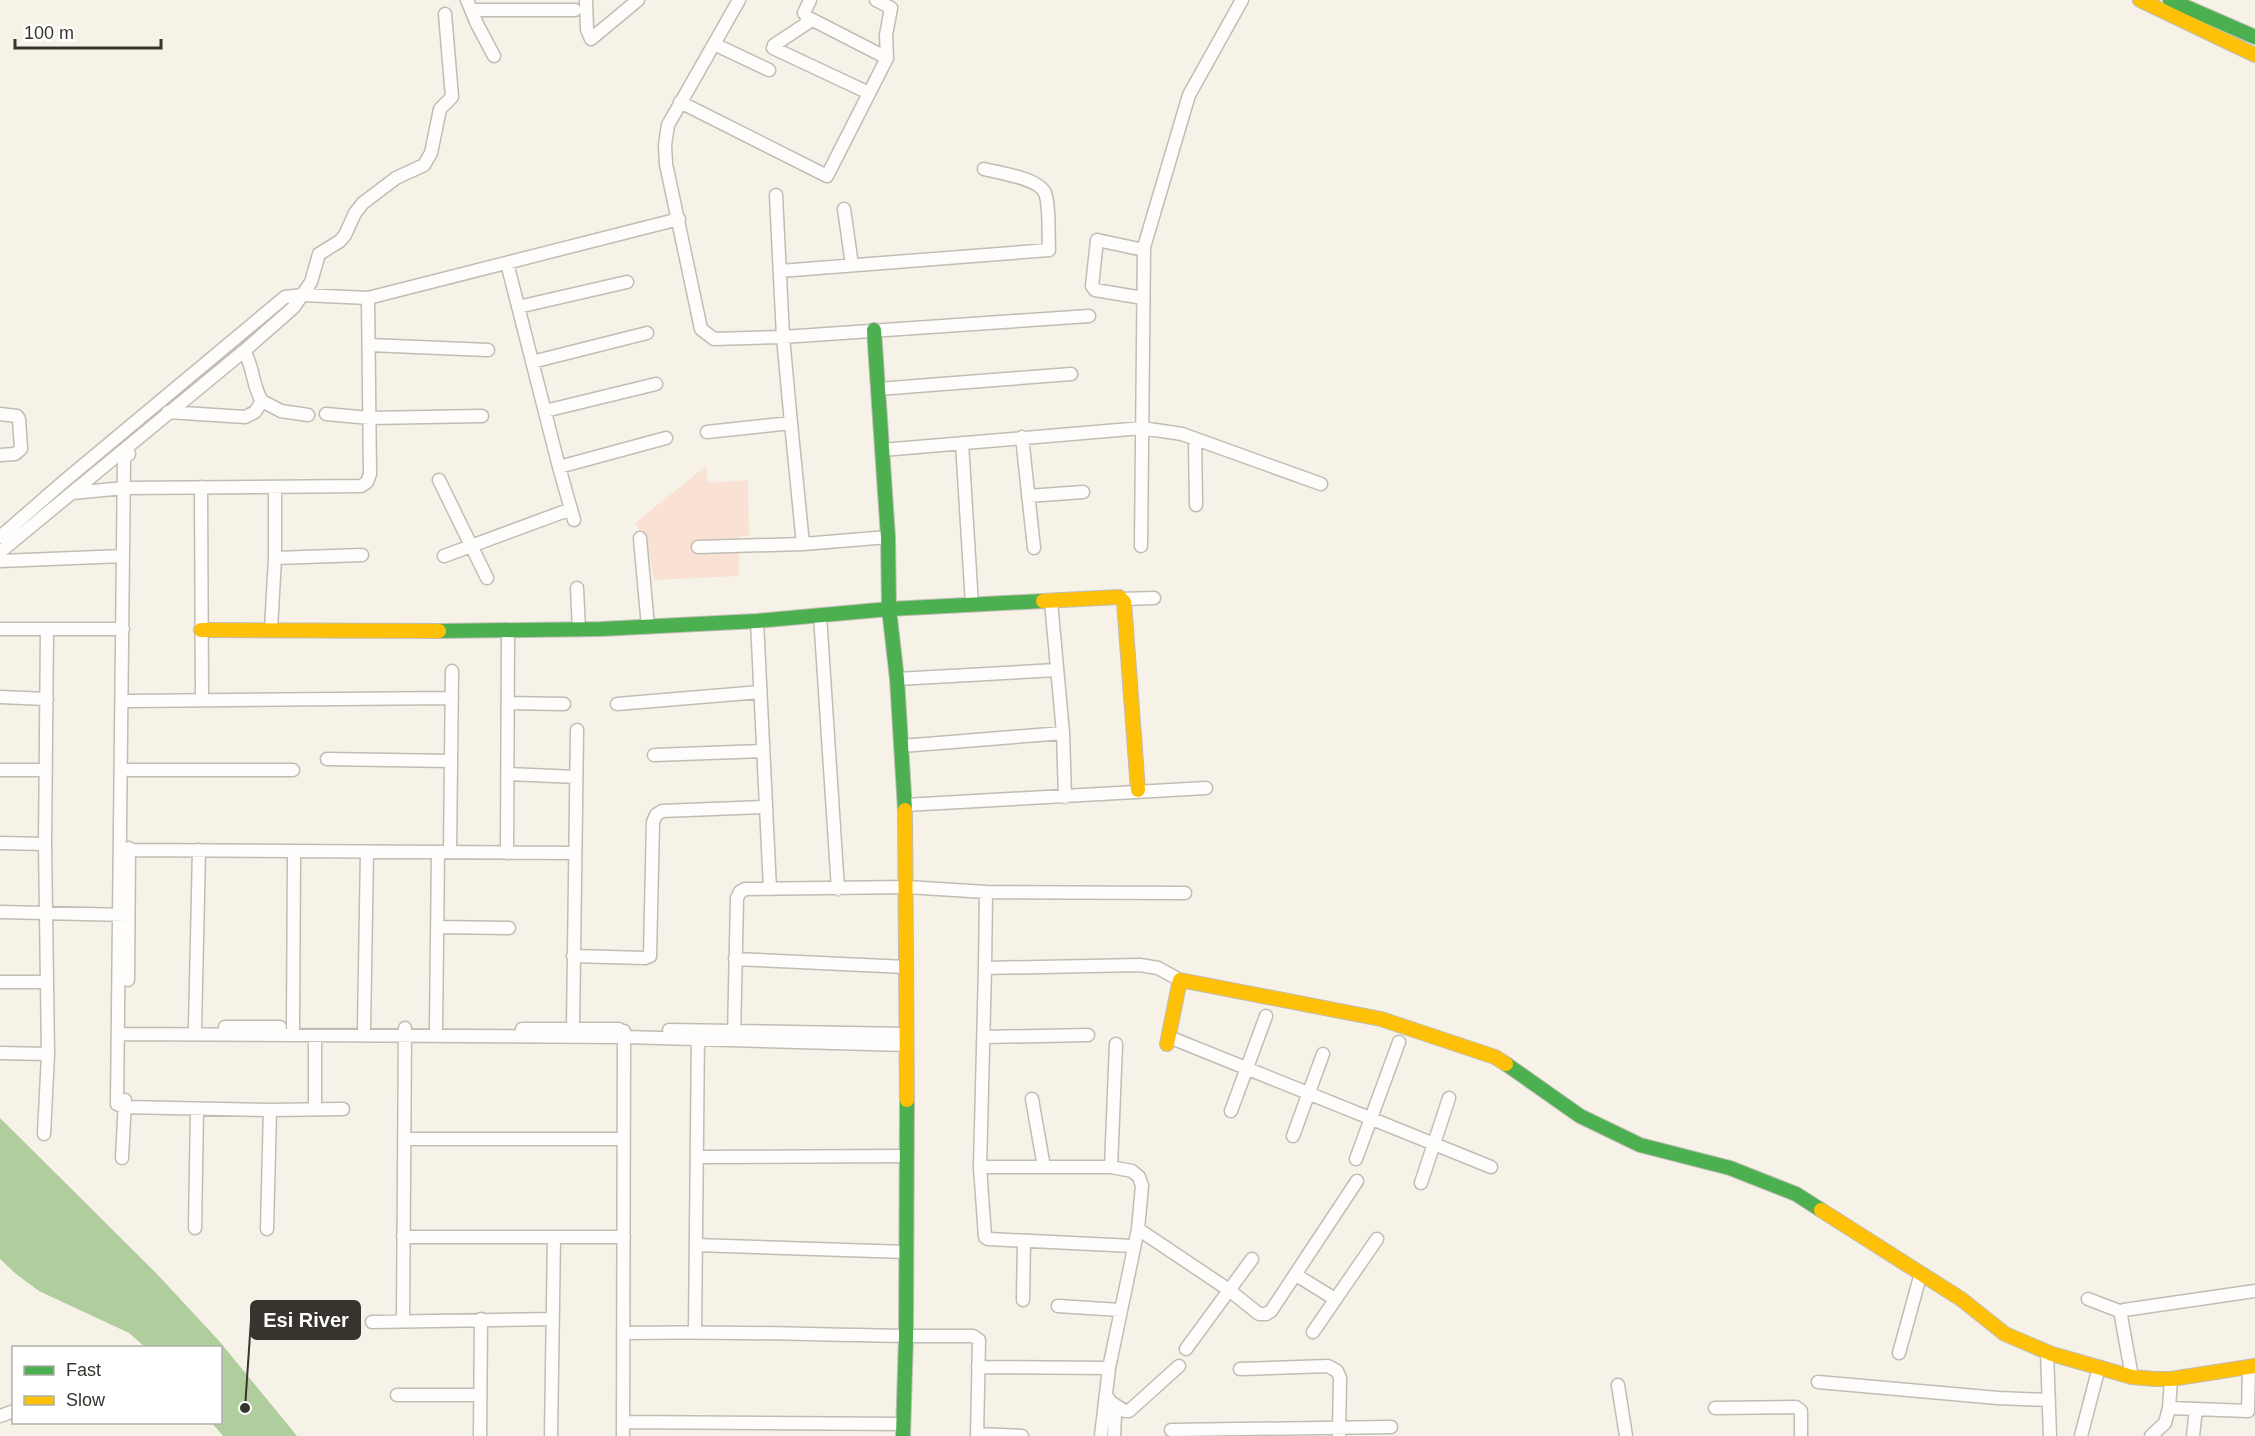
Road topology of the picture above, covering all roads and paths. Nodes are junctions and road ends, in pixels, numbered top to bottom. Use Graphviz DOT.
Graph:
graph roads {
  1 [pos="586,0"];
  2 [pos="739,0"];
  3 [pos="810,0"];
  4 [pos="876,0"];
  5 [pos="1242,0"];
  6 [pos="2140,0"];
  7 [pos="2170,0"];
  8 [pos="636,1"];
  9 [pos="469,5"];
  10 [pos="575,10"];
  11 [pos="445,14"];
  12 [pos="812,20"];
  13 [pos="2255,36"];
  14 [pos="714,44"];
  15 [pos="2255,55"];
  16 [pos="494,56"];
  17 [pos="887,58"];
  18 [pos="769,70"];
  19 [pos="869,93"];
  20 [pos="680,102"];
  21 [pos="984,169"];
  22 [pos="776,195"];
  23 [pos="844,209"];
  24 [pos="679,219"];
  25 [pos="1141,258"];
  26 [pos="507,263"];
  27 [pos="852,265"];
  28 [pos="780,271"];
  29 [pos="627,282"];
  30 [pos="1140,289"];
  31 [pos="303,296"];
  32 [pos="368,298"];
  33 [pos="518,307"];
  34 [pos="1089,316"];
  35 [pos="874,330"];
  36 [pos="647,333"];
  37 [pos="783,337"];
  38 [pos="369,345"];
  39 [pos="489,350"];
  40 [pos="244,351"];
  41 [pos="532,362"];
  42 [pos="1071,374"];
  43 [pos="656,384"];
  44 [pos="878,389"];
  45 [pos="262,401"];
  46 [pos="545,411"];
  47 [pos="168,412"];
  48 [pos="0,414"];
  49 [pos="326,414"];
  50 [pos="308,415"];
  51 [pos="482,416"];
  52 [pos="370,418"];
  53 [pos="791,423"];
  54 [pos="1142,428"];
  55 [pos="707,432"];
  56 [pos="120,435"];
  57 [pos="1022,437"];
  58 [pos="666,438"];
  59 [pos="1196,439"];
  60 [pos="962,442"];
  61 [pos="128,450"];
  62 [pos="882,450"];
  63 [pos="0,455"];
  64 [pos="559,466"];
  65 [pos="439,480"];
  66 [pos="1321,484"];
  67 [pos="201,487"];
  68 [pos="275,487"];
  69 [pos="128,488"];
  70 [pos="1083,492"];
  71 [pos="72,493"];
  72 [pos="1028,496"];
  73 [pos="1196,505"];
  74 [pos="0,537"];
  75 [pos="888,537"];
  76 [pos="640,538"];
  77 [pos="803,544"];
  78 [pos="471,546"];
  79 [pos="1141,546"];
  80 [pos="698,547"];
  81 [pos="1034,548"];
  82 [pos="0,552"];
  83 [pos="362,555"];
  84 [pos="123,556"];
  85 [pos="444,556"];
  86 [pos="275,558"];
  87 [pos="0,561"];
  88 [pos="487,578"];
  89 [pos="577,588"];
  90 [pos="1154,598"];
  91 [pos="1122,599"];
  92 [pos="1051,602"];
  93 [pos="972,606"];
  94 [pos="889,609"];
  95 [pos="819,615"];
  96 [pos="757,621"];
  97 [pos="648,627"];
  98 [pos="0,629"];
  99 [pos="47,629"];
  100 [pos="271,629"];
  101 [pos="123,630"];
  102 [pos="201,630"];
  103 [pos="579,630"];
  104 [pos="508,631"];
  105 [pos="1056,670"];
  106 [pos="452,671"];
  107 [pos="897,679"];
  108 [pos="760,692"];
  109 [pos="0,697"];
  110 [pos="452,698"];
  111 [pos="47,699"];
  112 [pos="129,700"];
  113 [pos="202,700"];
  114 [pos="508,703"];
  115 [pos="564,704"];
  116 [pos="617,704"];
  117 [pos="577,730"];
  118 [pos="1063,733"];
  119 [pos="902,746"];
  120 [pos="764,751"];
  121 [pos="654,755"];
  122 [pos="327,759"];
  123 [pos="451,761"];
  124 [pos="0,770"];
  125 [pos="46,770"];
  126 [pos="129,770"];
  127 [pos="293,770"];
  128 [pos="507,774"];
  129 [pos="576,777"];
  130 [pos="1206,788"];
  131 [pos="1138,790"];
  132 [pos="1065,797"];
  133 [pos="905,805"];
  134 [pos="765,807"];
  135 [pos="0,843"];
  136 [pos="45,844"];
  137 [pos="129,850"];
  138 [pos="199,850"];
  139 [pos="294,851"];
  140 [pos="367,852"];
  141 [pos="444,852"];
  142 [pos="507,853"];
  143 [pos="574,853"];
  144 [pos="908,887"];
  145 [pos="770,889"];
  146 [pos="838,889"];
  147 [pos="986,891"];
  148 [pos="1185,893"];
  149 [pos="0,912"];
  150 [pos="45,913"];
  151 [pos="125,915"];
  152 [pos="437,927"];
  153 [pos="509,928"];
  154 [pos="573,956"];
  155 [pos="735,959"];
  156 [pos="906,967"];
  157 [pos="985,968"];
  158 [pos="1180,980"];
  159 [pos="0,982"];
  160 [pos="47,982"];
  161 [pos="1266,1016"];
  162 [pos="195,1028"];
  163 [pos="294,1028"];
  164 [pos="364,1028"];
  165 [pos="436,1028"];
  166 [pos="573,1029"];
  167 [pos="123,1031"];
  168 [pos="405,1032"];
  169 [pos="624,1033"];
  170 [pos="698,1035"];
  171 [pos="734,1035"];
  172 [pos="1088,1035"];
  173 [pos="315,1036"];
  174 [pos="984,1037"];
  175 [pos="906,1039"];
  176 [pos="1168,1040"];
  177 [pos="1399,1042"];
  178 [pos="1116,1044"];
  179 [pos="0,1053"];
  180 [pos="48,1054"];
  181 [pos="1323,1054"];
  182 [pos="1247,1068"];
  183 [pos="1309,1093"];
  184 [pos="1449,1098"];
  185 [pos="1032,1099"];
  186 [pos="123,1107"];
  187 [pos="197,1109"];
  188 [pos="315,1109"];
  189 [pos="343,1109"];
  190 [pos="270,1110"];
  191 [pos="1231,1111"];
  192 [pos="1371,1118"];
  193 [pos="44,1134"];
  194 [pos="1293,1136"];
  195 [pos="404,1138"];
  196 [pos="624,1139"];
  197 [pos="1434,1143"];
  198 [pos="906,1156"];
  199 [pos="697,1157"];
  200 [pos="122,1158"];
  201 [pos="1356,1159"];
  202 [pos="980,1167"];
  203 [pos="1044,1167"];
  204 [pos="1111,1167"];
  205 [pos="1491,1167"];
  206 [pos="1357,1181"];
  207 [pos="1421,1183"];
  208 [pos="195,1228"];
  209 [pos="267,1229"];
  210 [pos="1138,1229"];
  211 [pos="403,1237"];
  212 [pos="554,1237"];
  213 [pos="624,1237"];
  214 [pos="1377,1239"];
  215 [pos="1024,1241"];
  216 [pos="696,1245"];
  217 [pos="1133,1246"];
  218 [pos="906,1252"];
  219 [pos="1252,1259"];
  220 [pos="1921,1273"];
  221 [pos="1296,1275"];
  222 [pos="1230,1290"];
  223 [pos="2255,1291"];
  224 [pos="1335,1299"];
  225 [pos="2088,1299"];
  226 [pos="1023,1300"];
  227 [pos="1058,1305"];
  228 [pos="1120,1310"];
  229 [pos="2122,1312"];
  230 [pos="481,1319"];
  231 [pos="552,1319"];
  232 [pos="403,1321"];
  233 [pos="372,1322"];
  234 [pos="695,1331"];
  235 [pos="1313,1332"];
  236 [pos="623,1333"];
  237 [pos="906,1336"];
  238 [pos="1186,1349"];
  239 [pos="2047,1352"];
  240 [pos="1899,1353"];
  241 [pos="1179,1366"];
  242 [pos="978,1367"];
  243 [pos="2099,1367"];
  244 [pos="2252,1367"];
  245 [pos="1109,1368"];
  246 [pos="1240,1369"];
  247 [pos="2132,1377"];
  248 [pos="2171,1379"];
  249 [pos="1818,1382"];
  250 [pos="1618,1385"];
  251 [pos="397,1395"];
  252 [pos="480,1395"];
  253 [pos="1108,1399"];
  254 [pos="2049,1400"];
  255 [pos="1715,1408"];
  256 [pos="2169,1408"];
  257 [pos="2196,1409"];
  258 [pos="623,1422"];
  259 [pos="1391,1427"];
  260 [pos="903,1430"];
  261 [pos="1172,1430"];
  262 [pos="1339,1432"];
  263 [pos="977,1435"];
  264 [pos="480,1436"];
  265 [pos="550,1436"];
  266 [pos="623,1436"];
  267 [pos="1022,1436"];
  268 [pos="1101,1436"];
  269 [pos="1114,1436"];
  270 [pos="1626,1436"];
  271 [pos="1801,1436"];
  272 [pos="2050,1436"];
  273 [pos="2081,1436"];
  274 [pos="2151,1436"];
  275 [pos="2193,1436"];
  1 -- 8 [label="street"];
  2 -- 14 [label="street"];
  3 -- 12 [label="street"];
  4 -- 17 [label="street"];
  5 -- 25 [label="street"];
  6 -- 15 [label="street"];
  7 -- 13 [label="street"];
  9 -- 10 [label="street"];
  9 -- 16 [label="street"];
  11 -- 31 [label="street"];
  12 -- 17 [label="street"];
  12 -- 19 [label="street"];
  14 -- 18 [label="street"];
  14 -- 20 [label="street"];
  17 -- 19 [label="street"];
  19 -- 20 [label="street"];
  20 -- 24 [label="street"];
  21 -- 27 [label="street"];
  22 -- 28 [label="street"];
  23 -- 27 [label="street"];
  24 -- 26 [label="street"];
  24 -- 37 [label="street"];
  25 -- 30 [label="street"];
  25 -- 30 [label="street"];
  26 -- 32 [label="street"];
  26 -- 33 [label="street"];
  27 -- 28 [label="street"];
  28 -- 37 [label="street"];
  29 -- 33 [label="street"];
  30 -- 54 [label="street"];
  31 -- 32 [label="street"];
  31 -- 40 [label="street"];
  31 -- 56 [label="street"];
  32 -- 38 [label="street"];
  33 -- 41 [label="street"];
  34 -- 35 [label="street"];
  35 -- 37 [label="street"];
  35 -- 44 [label="street"];
  36 -- 41 [label="street"];
  37 -- 53 [label="street"];
  38 -- 39 [label="street"];
  38 -- 52 [label="street"];
  40 -- 45 [label="street"];
  40 -- 47 [label="street"];
  41 -- 46 [label="street"];
  42 -- 44 [label="street"];
  43 -- 46 [label="street"];
  44 -- 62 [label="street"];
  45 -- 47 [label="street"];
  45 -- 50 [label="street"];
  46 -- 64 [label="street"];
  47 -- 61 [label="street"];
  48 -- 63 [label="street"];
  49 -- 52 [label="street"];
  51 -- 52 [label="street"];
  52 -- 68 [label="street"];
  53 -- 55 [label="street"];
  53 -- 77 [label="street"];
  54 -- 57 [label="street"];
  54 -- 59 [label="street"];
  54 -- 79 [label="street"];
  56 -- 61 [label="street"];
  56 -- 74 [label="street"];
  57 -- 60 [label="street"];
  57 -- 72 [label="street"];
  58 -- 64 [label="street"];
  59 -- 66 [label="street"];
  59 -- 73 [label="street"];
  60 -- 62 [label="street"];
  60 -- 93 [label="street"];
  61 -- 69 [label="street"];
  61 -- 71 [label="street"];
  62 -- 75 [label="street"];
  64 -- 78 [label="street"];
  65 -- 78 [label="street"];
  67 -- 68 [label="street"];
  67 -- 69 [label="street"];
  67 -- 102 [label="street"];
  68 -- 86 [label="street"];
  69 -- 71 [label="street"];
  69 -- 84 [label="street"];
  69 -- 112 [label="street"];
  70 -- 72 [label="street"];
  71 -- 82 [label="street"];
  72 -- 81 [label="street"];
  75 -- 77 [label="street"];
  75 -- 94 [label="street"];
  76 -- 97 [label="street"];
  77 -- 80 [label="street"];
  78 -- 85 [label="street"];
  78 -- 88 [label="street"];
  83 -- 86 [label="street"];
  84 -- 87 [label="street"];
  84 -- 101 [label="street"];
  86 -- 100 [label="street"];
  89 -- 103 [label="street"];
  90 -- 91 [label="street"];
  91 -- 92 [label="street"];
  91 -- 131 [label="street"];
  92 -- 93 [label="street"];
  92 -- 105 [label="street"];
  93 -- 94 [label="street"];
  94 -- 95 [label="street"];
  94 -- 107 [label="street"];
  95 -- 96 [label="street"];
  95 -- 146 [label="street"];
  96 -- 97 [label="street"];
  96 -- 108 [label="street"];
  97 -- 103 [label="street"];
  98 -- 99 [label="street"];
  99 -- 101 [label="street"];
  99 -- 111 [label="street"];
  100 -- 102 [label="street"];
  100 -- 104 [label="street"];
  101 -- 151 [label="street"];
  102 -- 113 [label="street"];
  103 -- 104 [label="street"];
  104 -- 114 [label="street"];
  105 -- 107 [label="street"];
  105 -- 118 [label="street"];
  106 -- 110 [label="street"];
  107 -- 119 [label="street"];
  108 -- 116 [label="street"];
  108 -- 120 [label="street"];
  109 -- 111 [label="street"];
  110 -- 113 [label="street"];
  110 -- 123 [label="street"];
  111 -- 125 [label="street"];
  112 -- 113 [label="street"];
  112 -- 126 [label="street"];
  114 -- 115 [label="street"];
  114 -- 128 [label="street"];
  117 -- 129 [label="street"];
  118 -- 119 [label="street"];
  118 -- 132 [label="street"];
  119 -- 133 [label="street"];
  120 -- 121 [label="street"];
  120 -- 134 [label="street"];
  122 -- 123 [label="street"];
  123 -- 141 [label="street"];
  124 -- 125 [label="street"];
  125 -- 136 [label="street"];
  126 -- 127 [label="street"];
  126 -- 137 [label="street"];
  128 -- 129 [label="street"];
  128 -- 142 [label="street"];
  129 -- 143 [label="street"];
  130 -- 131 [label="street"];
  131 -- 132 [label="street"];
  132 -- 133 [label="street"];
  133 -- 144 [label="street"];
  134 -- 145 [label="street"];
  134 -- 154 [label="street"];
  135 -- 136 [label="street"];
  136 -- 150 [label="street"];
  137 -- 138 [label="street"];
  137 -- 151 [label="street"];
  138 -- 139 [label="street"];
  138 -- 162 [label="street"];
  139 -- 140 [label="street"];
  139 -- 163 [label="street"];
  140 -- 141 [label="street"];
  140 -- 164 [label="street"];
  141 -- 142 [label="street"];
  141 -- 152 [label="street"];
  142 -- 143 [label="street"];
  143 -- 154 [label="street"];
  144 -- 146 [label="street"];
  144 -- 147 [label="street"];
  144 -- 156 [label="street"];
  145 -- 146 [label="street"];
  145 -- 155 [label="street"];
  147 -- 148 [label="street"];
  147 -- 157 [label="street"];
  149 -- 150 [label="street"];
  150 -- 151 [label="street"];
  150 -- 160 [label="street"];
  151 -- 167 [label="street"];
  152 -- 153 [label="street"];
  152 -- 165 [label="street"];
  154 -- 166 [label="street"];
  155 -- 156 [label="street"];
  155 -- 171 [label="street"];
  156 -- 175 [label="street"];
  157 -- 158 [label="street"];
  157 -- 174 [label="street"];
  158 -- 176 [label="street"];
  158 -- 220 [label="street"];
  159 -- 160 [label="street"];
  160 -- 180 [label="street"];
  161 -- 182 [label="street"];
  162 -- 163 [label="street"];
  162 -- 167 [label="street"];
  163 -- 164 [label="street"];
  164 -- 168 [label="street"];
  165 -- 166 [label="street"];
  165 -- 168 [label="street"];
  166 -- 169 [label="street"];
  167 -- 173 [label="street"];
  167 -- 186 [label="street"];
  168 -- 169 [label="street"];
  168 -- 173 [label="street"];
  168 -- 195 [label="street"];
  169 -- 170 [label="street"];
  169 -- 196 [label="street"];
  170 -- 171 [label="street"];
  170 -- 199 [label="street"];
  171 -- 175 [label="street"];
  172 -- 174 [label="street"];
  173 -- 188 [label="street"];
  174 -- 202 [label="street"];
  175 -- 198 [label="street"];
  176 -- 182 [label="street"];
  177 -- 192 [label="street"];
  178 -- 204 [label="street"];
  179 -- 180 [label="street"];
  180 -- 193 [label="street"];
  181 -- 183 [label="street"];
  182 -- 183 [label="street"];
  182 -- 191 [label="street"];
  183 -- 192 [label="street"];
  183 -- 194 [label="street"];
  184 -- 197 [label="street"];
  185 -- 203 [label="street"];
  186 -- 187 [label="street"];
  186 -- 200 [label="street"];
  187 -- 190 [label="street"];
  187 -- 208 [label="street"];
  188 -- 189 [label="street"];
  188 -- 190 [label="street"];
  190 -- 209 [label="street"];
  192 -- 197 [label="street"];
  192 -- 201 [label="street"];
  195 -- 196 [label="street"];
  195 -- 211 [label="street"];
  196 -- 213 [label="street"];
  197 -- 205 [label="street"];
  197 -- 207 [label="street"];
  198 -- 199 [label="street"];
  198 -- 218 [label="street"];
  199 -- 216 [label="street"];
  202 -- 203 [label="street"];
  202 -- 215 [label="street"];
  203 -- 204 [label="street"];
  204 -- 210 [label="street"];
  206 -- 221 [label="street"];
  210 -- 217 [label="street"];
  210 -- 222 [label="street"];
  211 -- 212 [label="street"];
  211 -- 232 [label="street"];
  212 -- 213 [label="street"];
  212 -- 231 [label="street"];
  213 -- 236 [label="street"];
  214 -- 224 [label="street"];
  215 -- 217 [label="street"];
  215 -- 226 [label="street"];
  216 -- 218 [label="street"];
  216 -- 234 [label="street"];
  217 -- 228 [label="street"];
  218 -- 237 [label="street"];
  219 -- 222 [label="street"];
  220 -- 239 [label="street"];
  220 -- 240 [label="street"];
  221 -- 222 [label="street"];
  221 -- 224 [label="street"];
  222 -- 238 [label="street"];
  223 -- 229 [label="street"];
  224 -- 235 [label="street"];
  225 -- 229 [label="street"];
  227 -- 228 [label="street"];
  228 -- 245 [label="street"];
  229 -- 247 [label="street"];
  230 -- 231 [label="street"];
  230 -- 232 [label="street"];
  230 -- 252 [label="street"];
  231 -- 265 [label="street"];
  232 -- 233 [label="street"];
  234 -- 236 [label="street"];
  234 -- 237 [label="street"];
  236 -- 258 [label="street"];
  237 -- 242 [label="street"];
  237 -- 260 [label="street"];
  239 -- 243 [label="street"];
  239 -- 254 [label="street"];
  241 -- 253 [label="street"];
  242 -- 245 [label="street"];
  242 -- 263 [label="street"];
  243 -- 247 [label="street"];
  243 -- 273 [label="street"];
  244 -- 248 [label="street"];
  244 -- 257 [label="street"];
  245 -- 253 [label="street"];
  246 -- 262 [label="street"];
  247 -- 248 [label="street"];
  248 -- 256 [label="street"];
  249 -- 254 [label="street"];
  250 -- 270 [label="street"];
  251 -- 252 [label="street"];
  252 -- 264 [label="street"];
  253 -- 268 [label="street"];
  253 -- 269 [label="street"];
  254 -- 272 [label="street"];
  255 -- 271 [label="street"];
  256 -- 257 [label="street"];
  256 -- 274 [label="street"];
  257 -- 275 [label="street"];
  258 -- 260 [label="street"];
  258 -- 266 [label="street"];
  259 -- 262 [label="street"];
  261 -- 262 [label="street"];
  263 -- 267 [label="street"];
}
